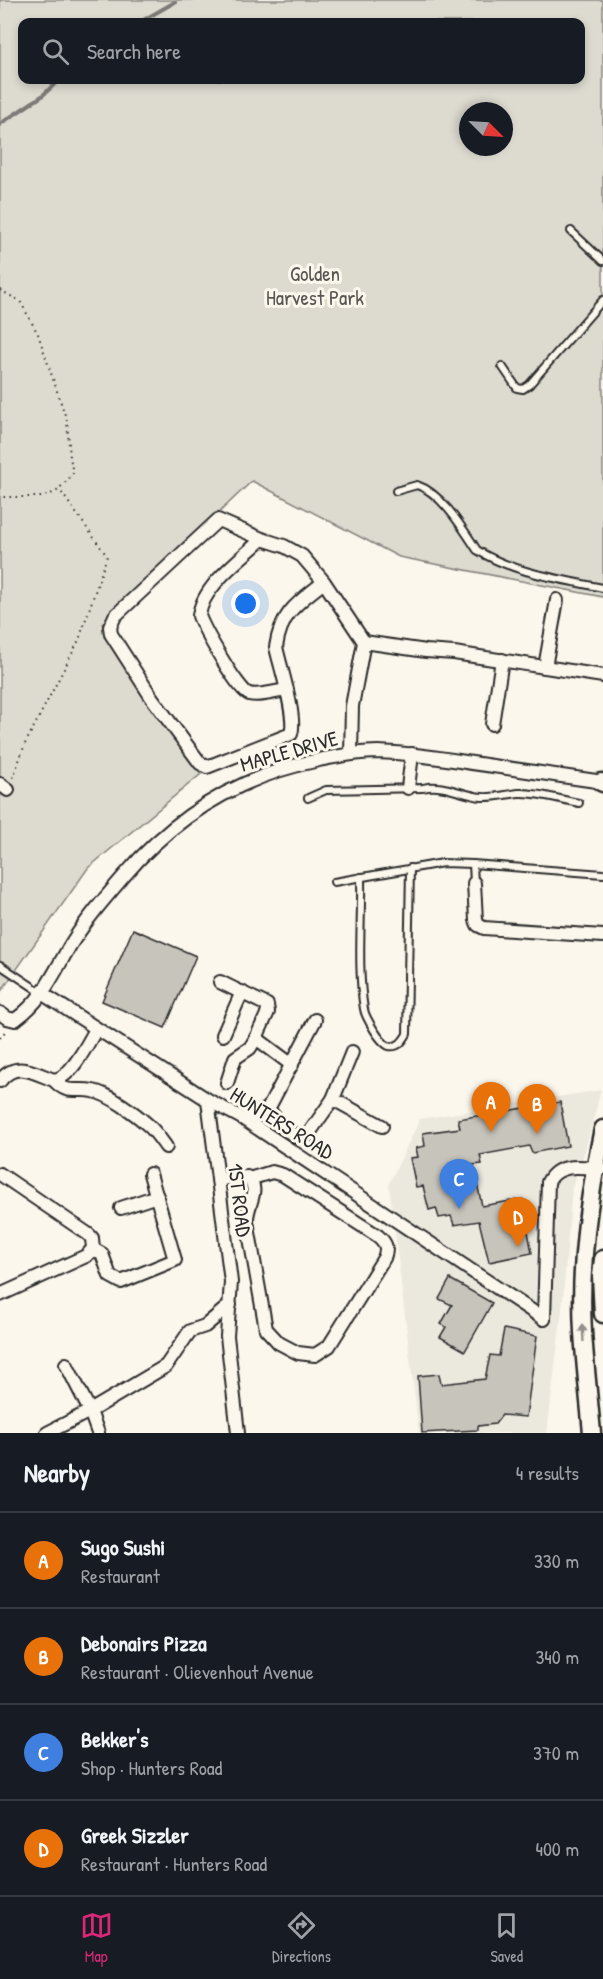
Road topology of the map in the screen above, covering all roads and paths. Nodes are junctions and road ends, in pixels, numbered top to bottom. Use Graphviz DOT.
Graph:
graph roads {
  1 [pos="571,231"];
  2 [pos="603,261"];
  3 [pos="0,290"];
  4 [pos="603,300"];
  5 [pos="502,366"];
  6 [pos="59,489"];
  7 [pos="396,491"];
  8 [pos="0,498"];
  9 [pos="262,539"];
  10 [pos="324,582"];
  11 [pos="603,588"];
  12 [pos="557,600"];
  13 [pos="364,642"];
  14 [pos="502,660"];
  15 [pos="545,667"];
  16 [pos="603,676"];
  17 [pos="287,690"];
  18 [pos="492,724"];
  19 [pos="351,754"];
  20 [pos="412,754"];
  21 [pos="602,782"];
  22 [pos="4,787"];
  23 [pos="408,788"];
  24 [pos="308,798"];
  25 [pos="579,802"];
  26 [pos="473,864"];
  27 [pos="410,868"];
  28 [pos="603,874"];
  29 [pos="361,877"];
  30 [pos="334,882"];
  31 [pos="474,883"];
  32 [pos="603,936"];
  33 [pos="0,965"];
  34 [pos="220,982"];
  35 [pos="242,992"];
  36 [pos="43,994"];
  37 [pos="0,1013"];
  38 [pos="315,1020"];
  39 [pos="96,1029"];
  40 [pos="223,1035"];
  41 [pos="256,1038"];
  42 [pos="352,1052"];
  43 [pos="292,1065"];
  44 [pos="54,1080"];
  45 [pos="0,1081"];
  46 [pos="227,1083"];
  47 [pos="333,1099"];
  48 [pos="208,1100"];
  49 [pos="268,1109"];
  50 [pos="242,1118"];
  51 [pos="382,1126"];
  52 [pos="603,1130"];
  53 [pos="166,1147"];
  54 [pos="599,1169"];
  55 [pos="0,1174"];
  56 [pos="150,1174"];
  57 [pos="218,1179"];
  58 [pos="249,1179"];
  59 [pos="157,1196"];
  60 [pos="121,1208"];
  61 [pos="93,1249"];
  62 [pos="603,1259"];
  63 [pos="0,1295"];
  64 [pos="230,1305"];
  65 [pos="603,1314"];
  66 [pos="66,1364"];
  67 [pos="90,1411"];
  68 [pos="47,1433"];
  69 [pos="98,1433"];
  70 [pos="238,1433"];
  71 [pos="592,1433"];
  1 -- 2 [label="lane"];
  3 -- 6 [label="path"];
  4 -- 5 [label="lane"];
  6 -- 8 [label="path"];
  6 -- 22 [label="path"];
  7 -- 11 [label="lane"];
  9 -- 10 [label="street"];
  9 -- 17 [label="street"];
  9 -- 17 [label="street"];
  10 -- 13 [label="street"];
  10 -- 17 [label="street"];
  12 -- 15 [label="street"];
  13 -- 14 [label="street"];
  13 -- 19 [label="street"];
  14 -- 15 [label="street"];
  14 -- 18 [label="street"];
  15 -- 16 [label="street"];
  19 -- 20 [label="street, MAPLE DRIVE"];
  19 -- 36 [label="street, MAPLE DRIVE"];
  20 -- 21 [label="street, MAPLE DRIVE"];
  20 -- 23 [label="street"];
  23 -- 24 [label="lane"];
  23 -- 25 [label="lane"];
  26 -- 27 [label="lane"];
  26 -- 28 [label="lane"];
  26 -- 31 [label="lane"];
  27 -- 29 [label="lane"];
  27 -- 29 [label="lane"];
  29 -- 30 [label="lane"];
  31 -- 32 [label="street"];
  33 -- 36 [label="lane"];
  34 -- 35 [label="street"];
  35 -- 40 [label="street"];
  35 -- 41 [label="street"];
  36 -- 37 [label="street"];
  36 -- 39 [label="street, HUNTERS ROAD"];
  38 -- 43 [label="street"];
  39 -- 44 [label="street"];
  39 -- 48 [label="street, HUNTERS ROAD"];
  41 -- 43 [label="street"];
  41 -- 46 [label="street"];
  42 -- 47 [label="street"];
  43 -- 49 [label="street"];
  44 -- 45 [label="street"];
  44 -- 53 [label="street"];
  47 -- 49 [label="street"];
  47 -- 51 [label="street"];
  48 -- 50 [label="street, HUNTERS ROAD"];
  48 -- 57 [label="street, 1ST ROAD"];
  49 -- 50 [label="street"];
  50 -- 54 [label="street, HUNTERS ROAD"];
  52 -- 54 [label="street"];
  71 -- 54 [label="street, one-way"];
  55 -- 61 [label="street"];
  56 -- 59 [label="street"];
  57 -- 58 [label="street"];
  57 -- 64 [label="street, 1ST ROAD"];
  58 -- 58 [label="street"];
  59 -- 60 [label="street"];
  59 -- 61 [label="street"];
  61 -- 63 [label="street"];
  62 -- 65 [label="street"];
  64 -- 67 [label="street"];
  64 -- 70 [label="street, 1ST ROAD"];
  66 -- 67 [label="street"];
  67 -- 68 [label="street"];
  67 -- 69 [label="street"];
}
